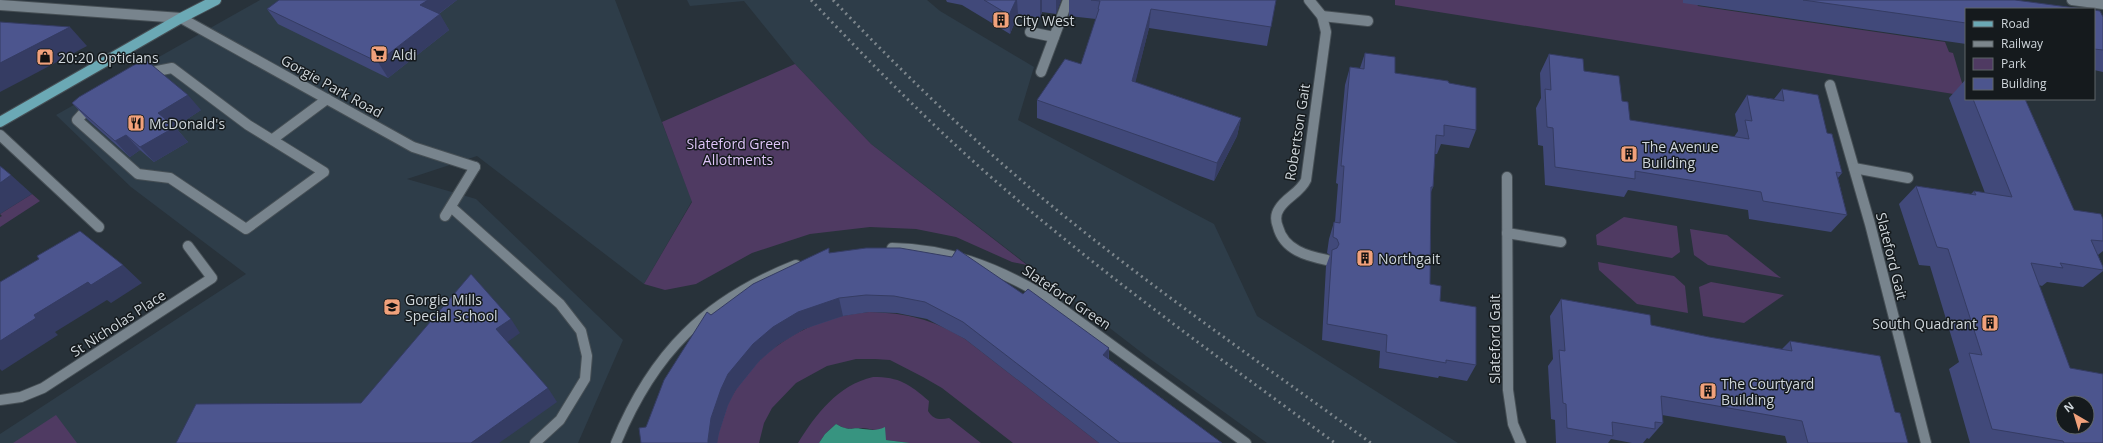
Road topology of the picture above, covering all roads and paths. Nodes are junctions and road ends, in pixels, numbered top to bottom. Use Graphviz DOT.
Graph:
graph roads {
  1 [pos="216,0"];
  2 [pos="1068,0"];
  3 [pos="1309,0"];
  4 [pos="2072,0"];
  5 [pos="2103,4"];
  6 [pos="0,5"];
  7 [pos="1322,16"];
  8 [pos="181,18"];
  9 [pos="1368,21"];
  10 [pos="1030,32"];
  11 [pos="1054,37"];
  12 [pos="1041,72"];
  13 [pos="1830,85"];
  14 [pos="327,99"];
  15 [pos="0,122"];
  16 [pos="0,134"];
  17 [pos="273,139"];
  18 [pos="1854,168"];
  19 [pos="1507,177"];
  20 [pos="1908,178"];
  21 [pos="451,207"];
  22 [pos="445,216"];
  23 [pos="99,227"];
  24 [pos="1507,233"];
  25 [pos="1561,242"];
  26 [pos="188,246"];
  27 [pos="878,248"];
  28 [pos="1327,260"];
  29 [pos="807,261"];
  30 [pos="0,400"];
  31 [pos="535,443"];
  32 [pos="616,443"];
  33 [pos="1246,443"];
  34 [pos="1521,443"];
  35 [pos="1926,443"];
  1 -- 8 [label="main road"];
  2 -- 11 [label="street"];
  3 -- 7 [label="street, Robertson Gait"];
  4 -- 5 [label="street"];
  6 -- 8 [label="street"];
  7 -- 9 [label="street"];
  7 -- 28 [label="street, Robertson Gait"];
  8 -- 14 [label="street, Gorgie Park Road"];
  8 -- 15 [label="main road"];
  10 -- 11 [label="street"];
  11 -- 12 [label="street"];
  13 -- 18 [label="street, Slateford Gait"];
  14 -- 17 [label="street"];
  14 -- 21 [label="street, Gorgie Park Road"];
  16 -- 23 [label="street"];
  17 -- 17 [label="street"];
  18 -- 20 [label="street"];
  18 -- 35 [label="street, Slateford Gait"];
  19 -- 24 [label="street, Slateford Gait"];
  21 -- 22 [label="street"];
  21 -- 31 [label="street"];
  24 -- 25 [label="street"];
  24 -- 34 [label="street, Slateford Gait"];
  26 -- 30 [label="street, St Nicholas Place"];
  27 -- 33 [label="street, Slateford Green"];
  29 -- 32 [label="street"];
}
